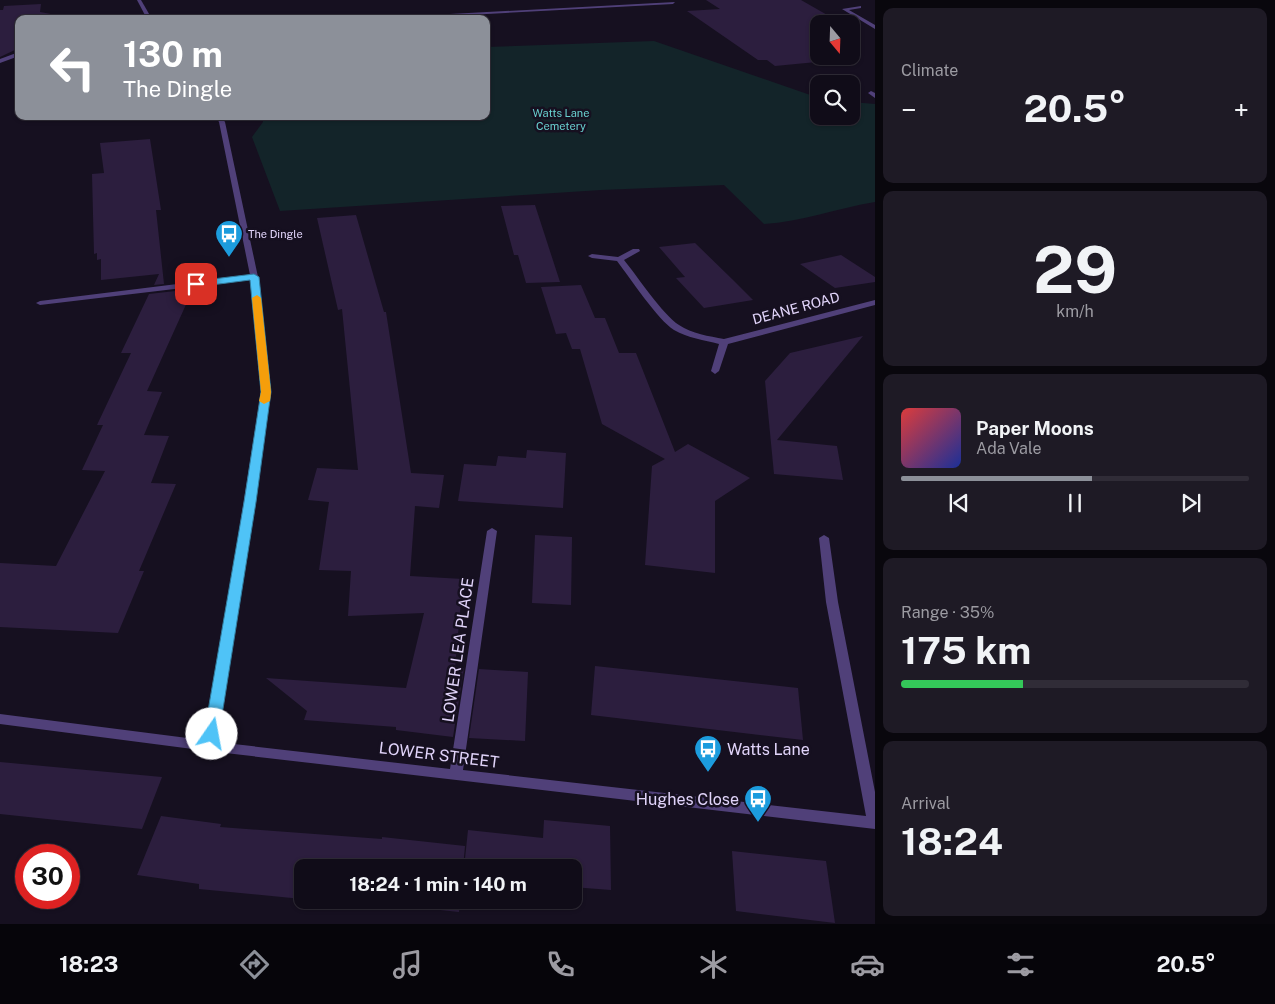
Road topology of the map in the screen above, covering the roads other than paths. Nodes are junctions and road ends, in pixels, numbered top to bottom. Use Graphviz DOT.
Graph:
graph roads {
  1 [pos="139,0"];
  2 [pos="673,3"];
  3 [pos="859,7"];
  4 [pos="148,15"];
  5 [pos="438,15"];
  6 [pos="875,27"];
  7 [pos="15,55"];
  8 [pos="0,61"];
  9 [pos="221,120"];
  10 [pos="636,250"];
  11 [pos="592,256"];
  12 [pos="619,259"];
  13 [pos="254,277"];
  14 [pos="875,302"];
  15 [pos="40,303"];
  16 [pos="724,342"];
  17 [pos="715,371"];
  18 [pos="492,531"];
  19 [pos="824,538"];
  20 [pos="0,719"];
  21 [pos="208,746"];
  22 [pos="456,774"];
  23 [pos="875,823"];
  1 -- 4 [label="street"];
  2 -- 5 [label="street"];
  3 -- 6 [label="street"];
  7 -- 8 [label="street"];
  9 -- 13 [label="street"];
  10 -- 12 [label="street"];
  11 -- 12 [label="street"];
  12 -- 16 [label="street, DEANE ROAD"];
  13 -- 15 [label="street"];
  13 -- 21 [label="street"];
  14 -- 16 [label="street, DEANE ROAD"];
  16 -- 17 [label="street"];
  18 -- 22 [label="street, LOWER LEA PLACE"];
  19 -- 23 [label="street"];
  20 -- 21 [label="street, LOWER STREET"];
  21 -- 22 [label="street, LOWER STREET"];
  22 -- 23 [label="street, LOWER STREET"];
}
